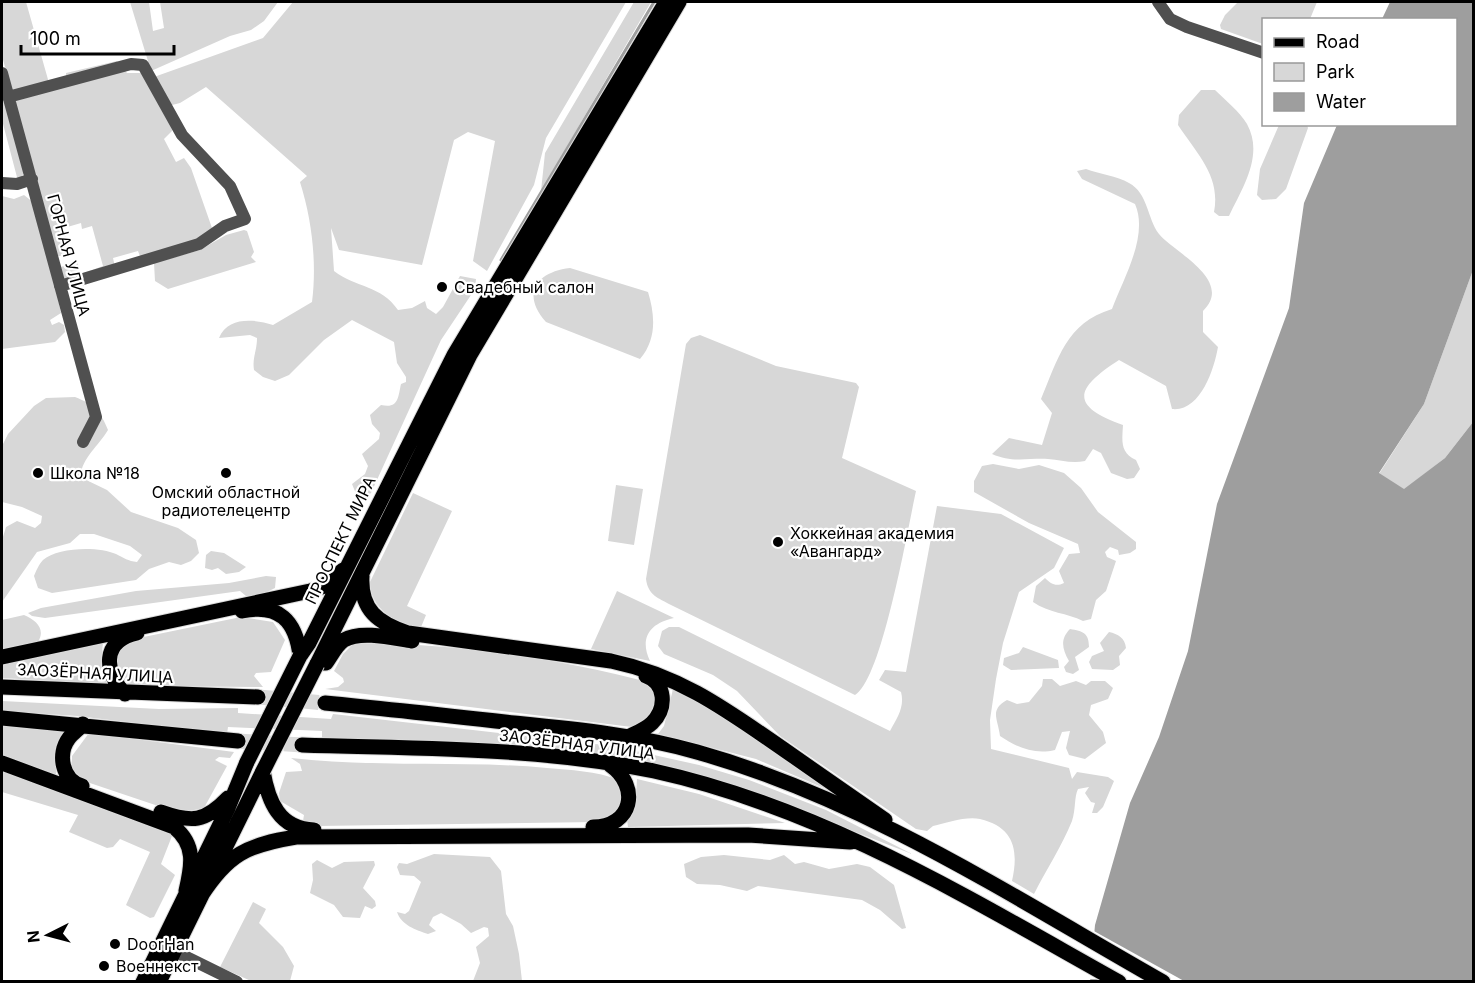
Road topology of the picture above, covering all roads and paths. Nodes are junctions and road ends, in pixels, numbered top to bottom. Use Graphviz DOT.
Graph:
graph roads {
  1 [pos="666,2"];
  2 [pos="679,2"];
  3 [pos="1158,2"];
  4 [pos="1262,53"];
  5 [pos="2,73"];
  6 [pos="8,97"];
  7 [pos="596,128"];
  8 [pos="32,179"];
  9 [pos="2,183"];
  10 [pos="60,286"];
  11 [pos="83,442"];
  12 [pos="355,568"];
  13 [pos="300,656"];
  14 [pos="2,657"];
  15 [pos="317,664"];
  16 [pos="2,687"];
  17 [pos="125,694"];
  18 [pos="258,697"];
  19 [pos="325,703"];
  20 [pos="2,718"];
  21 [pos="83,724"];
  22 [pos="628,737"];
  23 [pos="238,741"];
  24 [pos="302,745"];
  25 [pos="2,763"];
  26 [pos="608,763"];
  27 [pos="263,771"];
  28 [pos="232,794"];
  29 [pos="867,844"];
  30 [pos="924,847"];
  31 [pos="194,893"];
  32 [pos="168,948"];
  33 [pos="143,981"];
  34 [pos="159,981"];
  35 [pos="237,981"];
  36 [pos="1119,981"];
  37 [pos="1163,981"];
  1 -- 7 [label="main road"];
  2 -- 7 [label="main road"];
  3 -- 4 [label="street"];
  5 -- 6 [label="street, ГОРНАЯ УЛИЦА"];
  6 -- 8 [label="street, ГОРНАЯ УЛИЦА"];
  6 -- 10 [label="street"];
  7 -- 12 [label="main road, ПРОСПЕКТ МИРА"];
  8 -- 9 [label="street"];
  8 -- 10 [label="street, ГОРНАЯ УЛИЦА"];
  10 -- 11 [label="street, ГОРНАЯ УЛИЦА"];
  12 -- 13 [label="main road, ПРОСПЕКТ МИРА"];
  12 -- 14 [label="main road"];
  12 -- 15 [label="main road, ПРОСПЕКТ МИРА"];
  12 -- 30 [label="main road"];
  13 -- 17 [label="main road"];
  13 -- 28 [label="main road, ПРОСПЕКТ МИРА, bridge"];
  15 -- 22 [label="main road"];
  15 -- 27 [label="main road, ПРОСПЕКТ МИРА, bridge"];
  16 -- 17 [label="main road, ЗАОЗЁРНАЯ УЛИЦА"];
  17 -- 18 [label="main road, ЗАОЗЁРНАЯ УЛИЦА"];
  19 -- 22 [label="main road, ЗАОЗЁРНАЯ УЛИЦА"];
  20 -- 21 [label="main road"];
  21 -- 23 [label="main road"];
  21 -- 28 [label="main road"];
  22 -- 30 [label="main road, ЗАОЗЁРНАЯ УЛИЦА"];
  24 -- 26 [label="main road, ЗАОЗЁРНАЯ УЛИЦА"];
  25 -- 31 [label="main road"];
  26 -- 27 [label="main road"];
  26 -- 29 [label="main road, ЗАОЗЁРНАЯ УЛИЦА"];
  27 -- 31 [label="main road, ПРОСПЕКТ МИРА"];
  28 -- 31 [label="main road, ПРОСПЕКТ МИРА"];
  29 -- 31 [label="main road"];
  29 -- 36 [label="main road, ЗАОЗЁРНАЯ УЛИЦА"];
  30 -- 37 [label="main road, ЗАОЗЁРНАЯ УЛИЦА"];
  31 -- 32 [label="main road, ПРОСПЕКТ МИРА"];
  32 -- 33 [label="main road, ПРОСПЕКТ МИРА"];
  32 -- 34 [label="main road, ПРОСПЕКТ МИРА"];
  32 -- 35 [label="street"];
}
